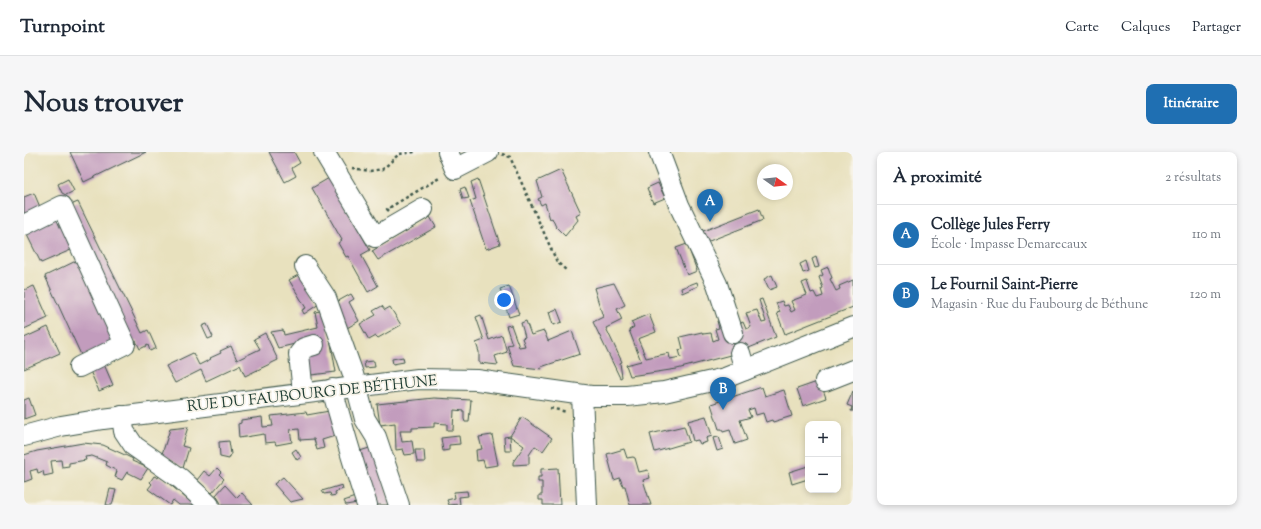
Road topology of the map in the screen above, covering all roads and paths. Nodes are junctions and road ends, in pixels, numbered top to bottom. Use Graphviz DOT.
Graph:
graph roads {
  1 [pos="324,152"];
  2 [pos="415,152"];
  3 [pos="448,152"];
  4 [pos="488,152"];
  5 [pos="496,152"];
  6 [pos="659,152"];
  7 [pos="337,173"];
  8 [pos="423,209"];
  9 [pos="24,225"];
  10 [pos="304,266"];
  11 [pos="567,271"];
  12 [pos="853,327"];
  13 [pos="734,333"];
  14 [pos="314,346"];
  15 [pos="79,367"];
  16 [pos="853,370"];
  17 [pos="825,380"];
  18 [pos="357,386"];
  19 [pos="332,389"];
  20 [pos="302,393"];
  21 [pos="582,404"];
  22 [pos="545,406"];
  23 [pos="122,416"];
  24 [pos="24,436"];
  25 [pos="209,505"];
  26 [pos="367,505"];
  27 [pos="399,505"];
  28 [pos="587,505"];
  1 -- 7 [label="street"];
  2 -- 7 [label="path"];
  3 -- 4 [label="street"];
  5 -- 11 [label="path"];
  6 -- 13 [label="street"];
  7 -- 8 [label="street"];
  9 -- 15 [label="street"];
  10 -- 18 [label="street"];
  12 -- 21 [label="street, RUE DU FAUBOURG DE BÉTHUNE"];
  14 -- 20 [label="street"];
  16 -- 17 [label="street"];
  18 -- 19 [label="street, RUE DU FAUBOURG DE BÉTHUNE"];
  18 -- 21 [label="street, RUE DU FAUBOURG DE BÉTHUNE"];
  18 -- 27 [label="street"];
  19 -- 20 [label="street, RUE DU FAUBOURG DE BÉTHUNE"];
  19 -- 26 [label="street"];
  20 -- 23 [label="street, RUE DU FAUBOURG DE BÉTHUNE"];
  21 -- 22 [label="path"];
  21 -- 28 [label="street"];
  23 -- 24 [label="street, RUE DU FAUBOURG DE BÉTHUNE"];
  23 -- 25 [label="street"];
}
